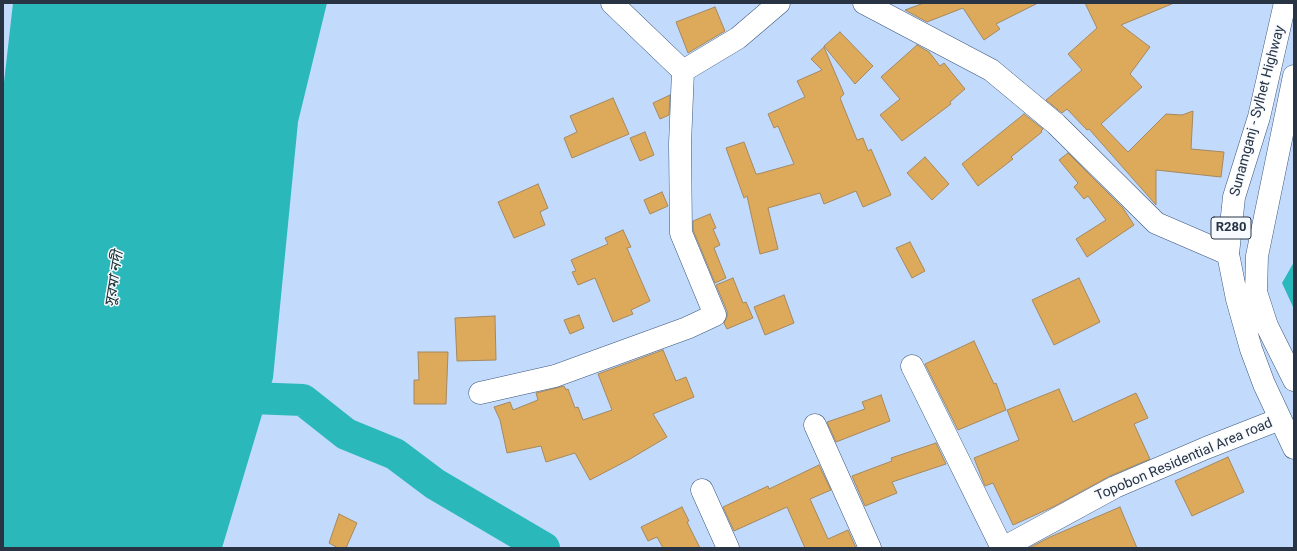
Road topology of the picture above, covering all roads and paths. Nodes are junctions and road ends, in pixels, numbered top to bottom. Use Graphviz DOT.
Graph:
graph roads {
  1 [pos="612,3"];
  2 [pos="779,3"];
  3 [pos="864,3"];
  4 [pos="1285,3"];
  5 [pos="683,72"];
  6 [pos="1294,76"];
  7 [pos="1228,254"];
  8 [pos="912,366"];
  9 [pos="1294,380"];
  10 [pos="480,393"];
  11 [pos="1280,419"];
  12 [pos="816,425"];
  13 [pos="1294,448"];
  14 [pos="702,490"];
  15 [pos="728,548"];
  16 [pos="870,548"];
  17 [pos="1003,548"];
  1 -- 5 [label="street"];
  2 -- 5 [label="street"];
  3 -- 7 [label="street"];
  4 -- 7 [label="street, Sunamganj - Sylhet Highway / R280"];
  5 -- 10 [label="street"];
  6 -- 9 [label="street, Sunamganj - Sylhet Highway / R280"];
  7 -- 11 [label="street, Sunamganj - Sylhet Highway / R280"];
  8 -- 17 [label="street"];
  11 -- 13 [label="street, Sunamganj - Sylhet Highway / R280"];
  11 -- 17 [label="street, Topobon Residential Area road"];
  12 -- 16 [label="street"];
  14 -- 15 [label="street"];
}
